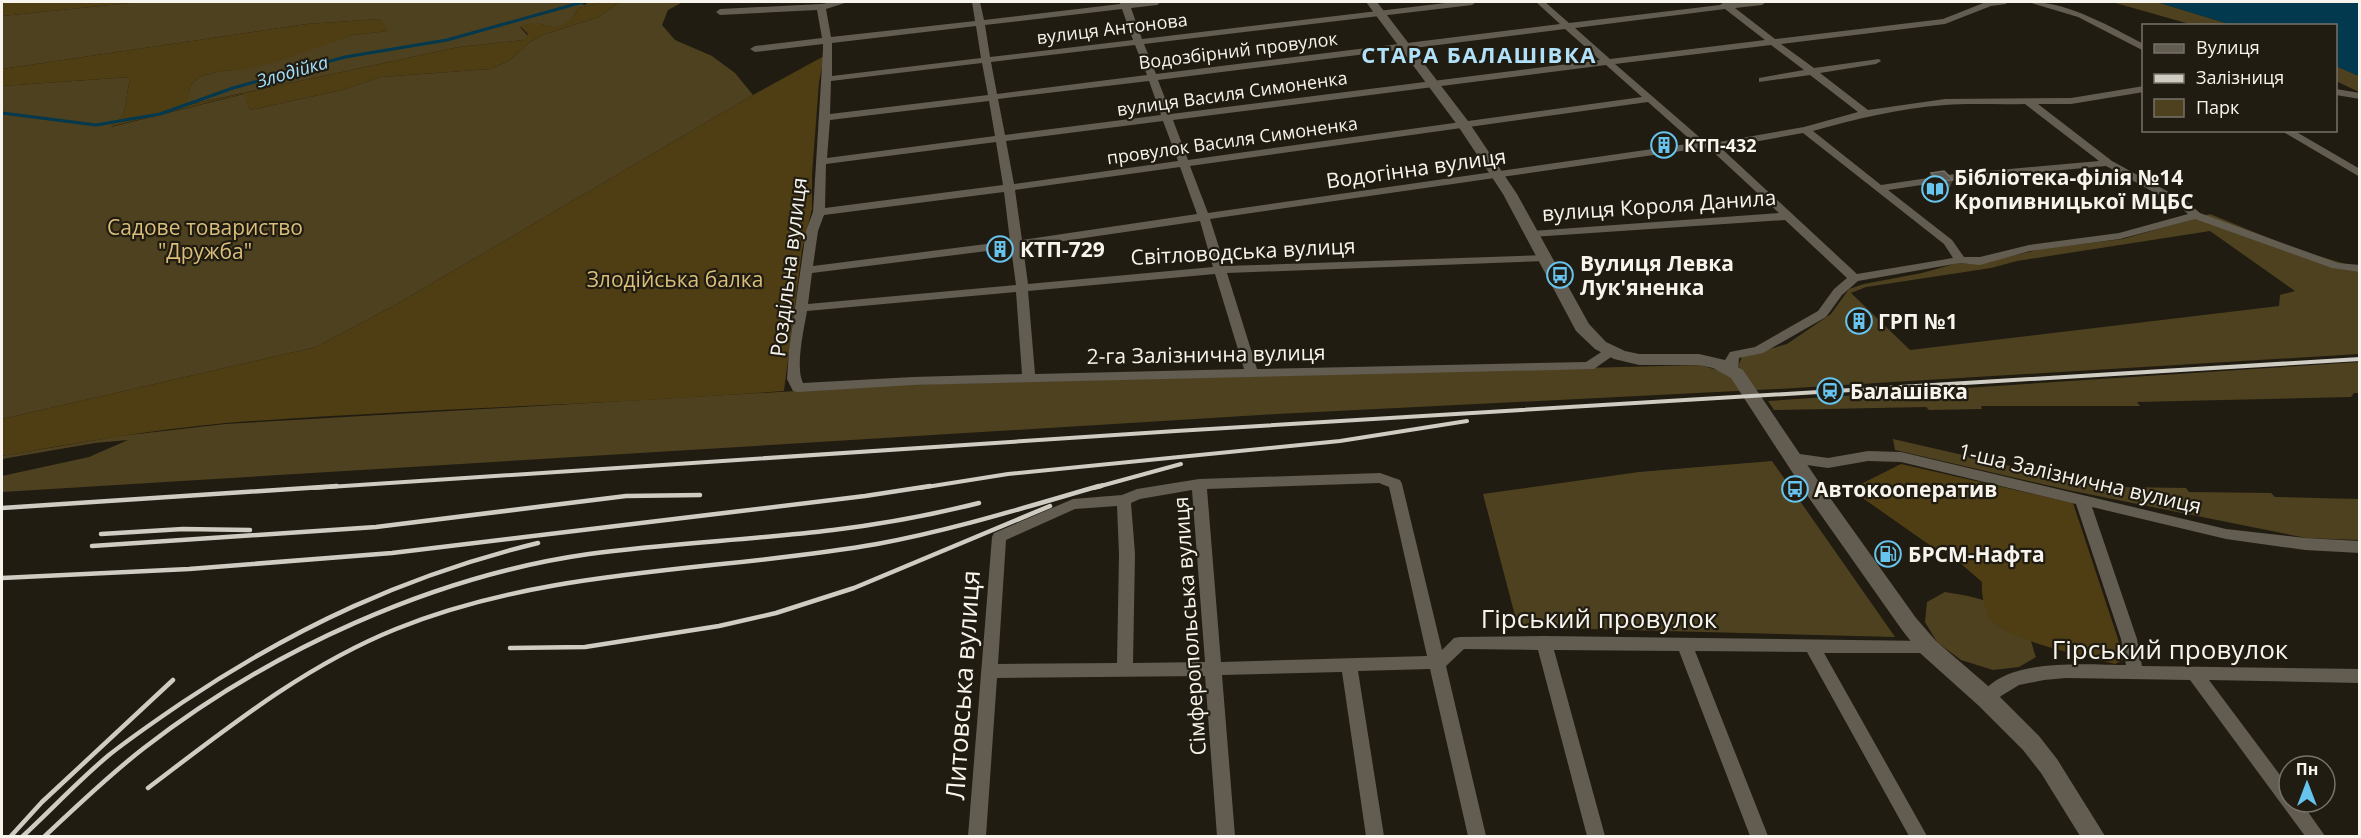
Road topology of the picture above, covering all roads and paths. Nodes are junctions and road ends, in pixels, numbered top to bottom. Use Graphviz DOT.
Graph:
graph roads {
  1 [pos="844,2"];
  2 [pos="976,2"];
  3 [pos="1157,2"];
  4 [pos="1472,2"];
  5 [pos="1540,2"];
  6 [pos="1762,2"];
  7 [pos="2002,2"];
  8 [pos="2032,2"];
  9 [pos="1125,3"];
  10 [pos="1723,4"];
  11 [pos="1375,6"];
  12 [pos="821,7"];
  13 [pos="720,12"];
  14 [pos="979,23"];
  15 [pos="1568,26"];
  16 [pos="828,39"];
  17 [pos="1140,42"];
  18 [pos="1775,42"];
  19 [pos="1404,46"];
  20 [pos="2142,47"];
  21 [pos="755,49"];
  22 [pos="986,60"];
  23 [pos="1876,61"];
  24 [pos="1608,62"];
  25 [pos="1812,71"];
  26 [pos="1152,78"];
  27 [pos="827,79"];
  28 [pos="1762,80"];
  29 [pos="1432,83"];
  30 [pos="2142,89"];
  31 [pos="2337,92"];
  32 [pos="2360,96"];
  33 [pos="992,99"];
  34 [pos="1649,99"];
  35 [pos="2028,102"];
  36 [pos="1866,113"];
  37 [pos="825,118"];
  38 [pos="1166,119"];
  39 [pos="1463,124"];
  40 [pos="1805,130"];
  41 [pos="2288,132"];
  42 [pos="1000,139"];
  43 [pos="1707,145"];
  44 [pos="820,162"];
  45 [pos="2108,163"];
  46 [pos="1183,164"];
  47 [pos="2360,174"];
  48 [pos="1499,176"];
  49 [pos="1009,188"];
  50 [pos="1880,188"];
  51 [pos="819,212"];
  52 [pos="2196,215"];
  53 [pos="1789,216"];
  54 [pos="1204,218"];
  55 [pos="1532,234"];
  56 [pos="1016,244"];
  57 [pos="1546,258"];
  58 [pos="1960,260"];
  59 [pos="2360,269"];
  60 [pos="808,270"];
  61 [pos="1219,270"];
  62 [pos="1854,278"];
  63 [pos="1022,286"];
  64 [pos="800,308"];
  65 [pos="1604,348"];
  66 [pos="1732,370"];
  67 [pos="1251,372"];
  68 [pos="1029,378"];
  69 [pos="798,388"];
  70 [pos="1793,458"];
  71 [pos="1199,484"];
  72 [pos="2082,499"];
  73 [pos="1124,500"];
  74 [pos="2360,547"];
  75 [pos="1544,642"];
  76 [pos="1684,644"];
  77 [pos="1811,645"];
  78 [pos="1928,646"];
  79 [pos="1439,662"];
  80 [pos="1349,666"];
  81 [pos="1214,669"];
  82 [pos="1125,670"];
  83 [pos="989,671"];
  84 [pos="2135,672"];
  85 [pos="2194,673"];
  86 [pos="2360,676"];
  87 [pos="1987,699"];
  88 [pos="2277,785"];
  89 [pos="2299,814"];
  90 [pos="977,837"];
  91 [pos="1226,837"];
  92 [pos="1375,837"];
  93 [pos="1478,837"];
  94 [pos="1596,837"];
  95 [pos="1759,837"];
  96 [pos="1918,837"];
  97 [pos="2093,837"];
  98 [pos="2316,837"];
  1 -- 12 [label="street"];
  2 -- 14 [label="street"];
  3 -- 9 [label="street"];
  4 -- 11 [label="street, вулиця Антонова"];
  5 -- 15 [label="street"];
  6 -- 10 [label="street, Водозбірний провулок"];
  7 -- 18 [label="street, вулиця Василя Симоненка"];
  8 -- 20 [label="street"];
  9 -- 14 [label="street"];
  9 -- 17 [label="street"];
  10 -- 15 [label="street, Водозбірний провулок"];
  10 -- 18 [label="street"];
  11 -- 17 [label="street, вулиця Антонова"];
  11 -- 19 [label="street"];
  12 -- 13 [label="street"];
  12 -- 16 [label="street, Роздільна вулиця"];
  14 -- 16 [label="street"];
  14 -- 22 [label="street"];
  15 -- 19 [label="street, Водозбірний провулок"];
  15 -- 24 [label="street"];
  16 -- 21 [label="street"];
  16 -- 27 [label="street, Роздільна вулиця"];
  17 -- 22 [label="street, вулиця Антонова"];
  17 -- 26 [label="street"];
  18 -- 24 [label="street, вулиця Василя Симоненка"];
  18 -- 25 [label="street"];
  19 -- 26 [label="street, Водозбірний провулок"];
  19 -- 29 [label="street"];
  22 -- 27 [label="street, вулиця Антонова"];
  22 -- 33 [label="street"];
  23 -- 25 [label="street"];
  24 -- 29 [label="street, вулиця Василя Симоненка"];
  24 -- 34 [label="street"];
  25 -- 28 [label="street"];
  25 -- 36 [label="street"];
  26 -- 33 [label="street, Водозбірний провулок"];
  26 -- 38 [label="street"];
  27 -- 37 [label="street, Роздільна вулиця"];
  29 -- 38 [label="street, вулиця Василя Симоненка"];
  29 -- 39 [label="street"];
  30 -- 35 [label="street, Водогінна вулиця"];
  31 -- 32 [label="street"];
  33 -- 37 [label="street, Водозбірний провулок"];
  33 -- 42 [label="street"];
  34 -- 39 [label="street, провулок Василя Симоненка"];
  34 -- 43 [label="street"];
  35 -- 36 [label="street, Водогінна вулиця"];
  35 -- 45 [label="street"];
  36 -- 40 [label="street, Водогінна вулиця"];
  37 -- 44 [label="street, Роздільна вулиця"];
  38 -- 42 [label="street, вулиця Василя Симоненка"];
  38 -- 46 [label="street"];
  39 -- 46 [label="street, провулок Василя Симоненка"];
  39 -- 48 [label="street"];
  40 -- 43 [label="street, Водогінна вулиця"];
  40 -- 50 [label="street"];
  41 -- 47 [label="street"];
  42 -- 44 [label="street, вулиця Василя Симоненка"];
  42 -- 49 [label="street"];
  43 -- 48 [label="street, Водогінна вулиця"];
  43 -- 53 [label="street"];
  44 -- 51 [label="street, Роздільна вулиця"];
  45 -- 50 [label="street"];
  45 -- 52 [label="street"];
  46 -- 49 [label="street, провулок Василя Симоненка"];
  46 -- 54 [label="street"];
  48 -- 54 [label="street, Водогінна вулиця"];
  48 -- 55 [label="street"];
  49 -- 51 [label="street, провулок Василя Симоненка"];
  49 -- 56 [label="street"];
  50 -- 58 [label="street"];
  51 -- 60 [label="street, Роздільна вулиця"];
  52 -- 58 [label="street"];
  52 -- 59 [label="street"];
  53 -- 55 [label="street, вулиця Короля Данила"];
  53 -- 62 [label="street"];
  54 -- 56 [label="street, Водогінна вулиця"];
  54 -- 61 [label="street"];
  55 -- 57 [label="street"];
  56 -- 60 [label="street, Водогінна вулиця"];
  56 -- 63 [label="street"];
  57 -- 61 [label="street, Світловодська вулиця"];
  57 -- 65 [label="street"];
  58 -- 62 [label="street"];
  60 -- 64 [label="street, Роздільна вулиця"];
  61 -- 63 [label="street, Світловодська вулиця"];
  61 -- 67 [label="street"];
  62 -- 66 [label="street"];
  63 -- 64 [label="street, Світловодська вулиця"];
  63 -- 68 [label="street"];
  64 -- 69 [label="street, Роздільна вулиця"];
  65 -- 66 [label="street"];
  65 -- 67 [label="street, 2-га Залізнична вулиця"];
  66 -- 70 [label="street"];
  67 -- 68 [label="street, 2-га Залізнична вулиця"];
  68 -- 69 [label="street, 2-га Залізнична вулиця"];
  70 -- 72 [label="street, 1-ша Залізнична вулиця"];
  70 -- 78 [label="street"];
  71 -- 73 [label="street"];
  71 -- 79 [label="street"];
  71 -- 81 [label="street, Сімферопольська вулиця"];
  72 -- 74 [label="street, 1-ша Залізнична вулиця"];
  72 -- 84 [label="street"];
  73 -- 82 [label="street"];
  73 -- 83 [label="street, Литовська вулиця"];
  75 -- 76 [label="street, Гірський провулок"];
  75 -- 79 [label="street, Гірський провулок"];
  75 -- 94 [label="street"];
  76 -- 77 [label="street, Гірський провулок"];
  76 -- 95 [label="street"];
  77 -- 78 [label="street, Гірський провулок"];
  77 -- 96 [label="street"];
  78 -- 87 [label="street"];
  79 -- 80 [label="street"];
  79 -- 93 [label="street"];
  80 -- 81 [label="street"];
  80 -- 92 [label="street"];
  81 -- 82 [label="street"];
  81 -- 91 [label="street, Сімферопольська вулиця"];
  82 -- 83 [label="street"];
  83 -- 90 [label="street, Литовська вулиця"];
  84 -- 85 [label="street, Гірський провулок"];
  84 -- 87 [label="street, Гірський провулок"];
  85 -- 86 [label="street, Гірський провулок"];
  85 -- 88 [label="street"];
  87 -- 97 [label="street"];
  89 -- 98 [label="street"];
}
